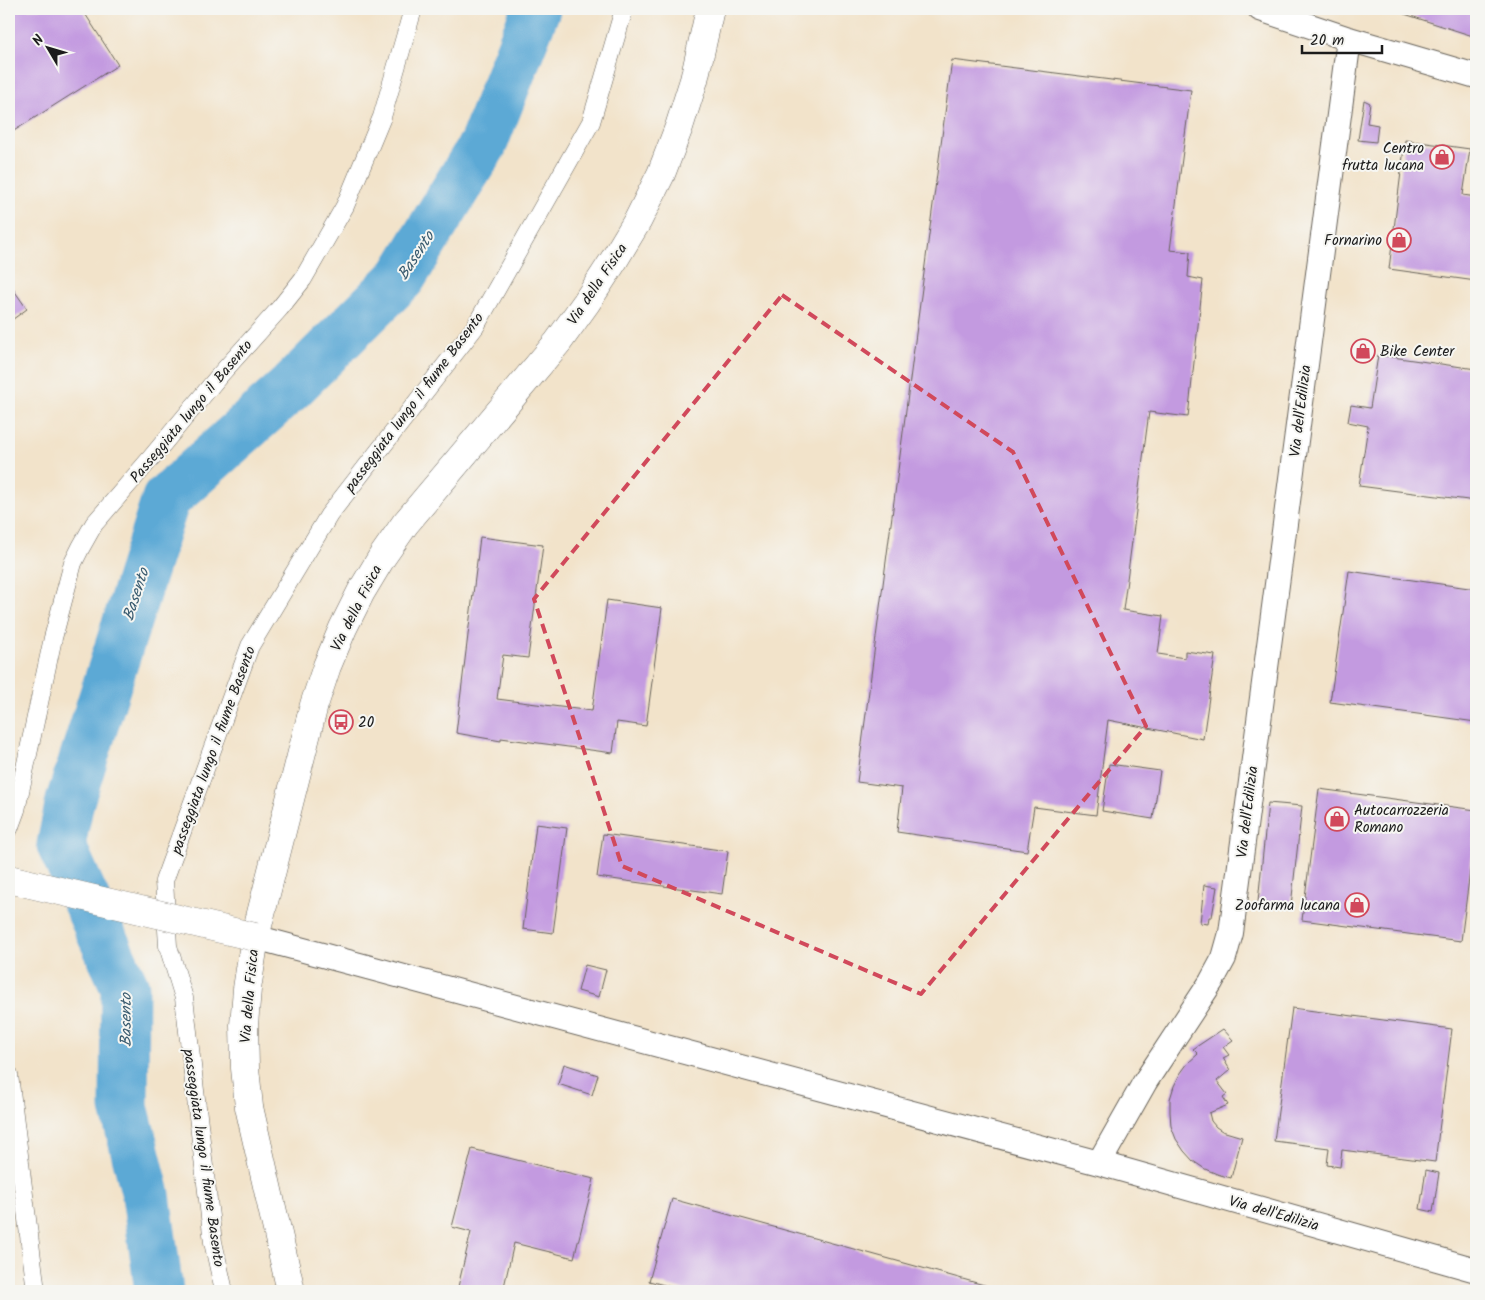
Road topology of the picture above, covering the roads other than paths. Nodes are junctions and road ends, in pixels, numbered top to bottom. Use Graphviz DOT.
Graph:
graph roads {
  1 [pos="413,9"];
  2 [pos="624,9"];
  3 [pos="710,9"];
  4 [pos="1260,9"];
  5 [pos="1349,39"];
  6 [pos="1476,76"];
  7 [pos="9,829"];
  8 [pos="9,879"];
  9 [pos="255,938"];
  10 [pos="9,1075"];
  11 [pos="1099,1163"];
  12 [pos="1476,1270"];
  13 [pos="36,1291"];
  14 [pos="224,1291"];
  15 [pos="291,1291"];
  1 -- 7 [label="street, Passeggiata lungo il Basento"];
  2 -- 14 [label="street, passeggiata lungo il fiume Basento"];
  3 -- 9 [label="street, Via della Fisica"];
  4 -- 5 [label="street"];
  5 -- 6 [label="street"];
  5 -- 11 [label="street, Via dell'Edilizia"];
  8 -- 9 [label="street, bridge"];
  9 -- 11 [label="street"];
  9 -- 15 [label="street, Via della Fisica"];
  10 -- 13 [label="street"];
  11 -- 12 [label="street, Via dell'Edilizia"];
}
